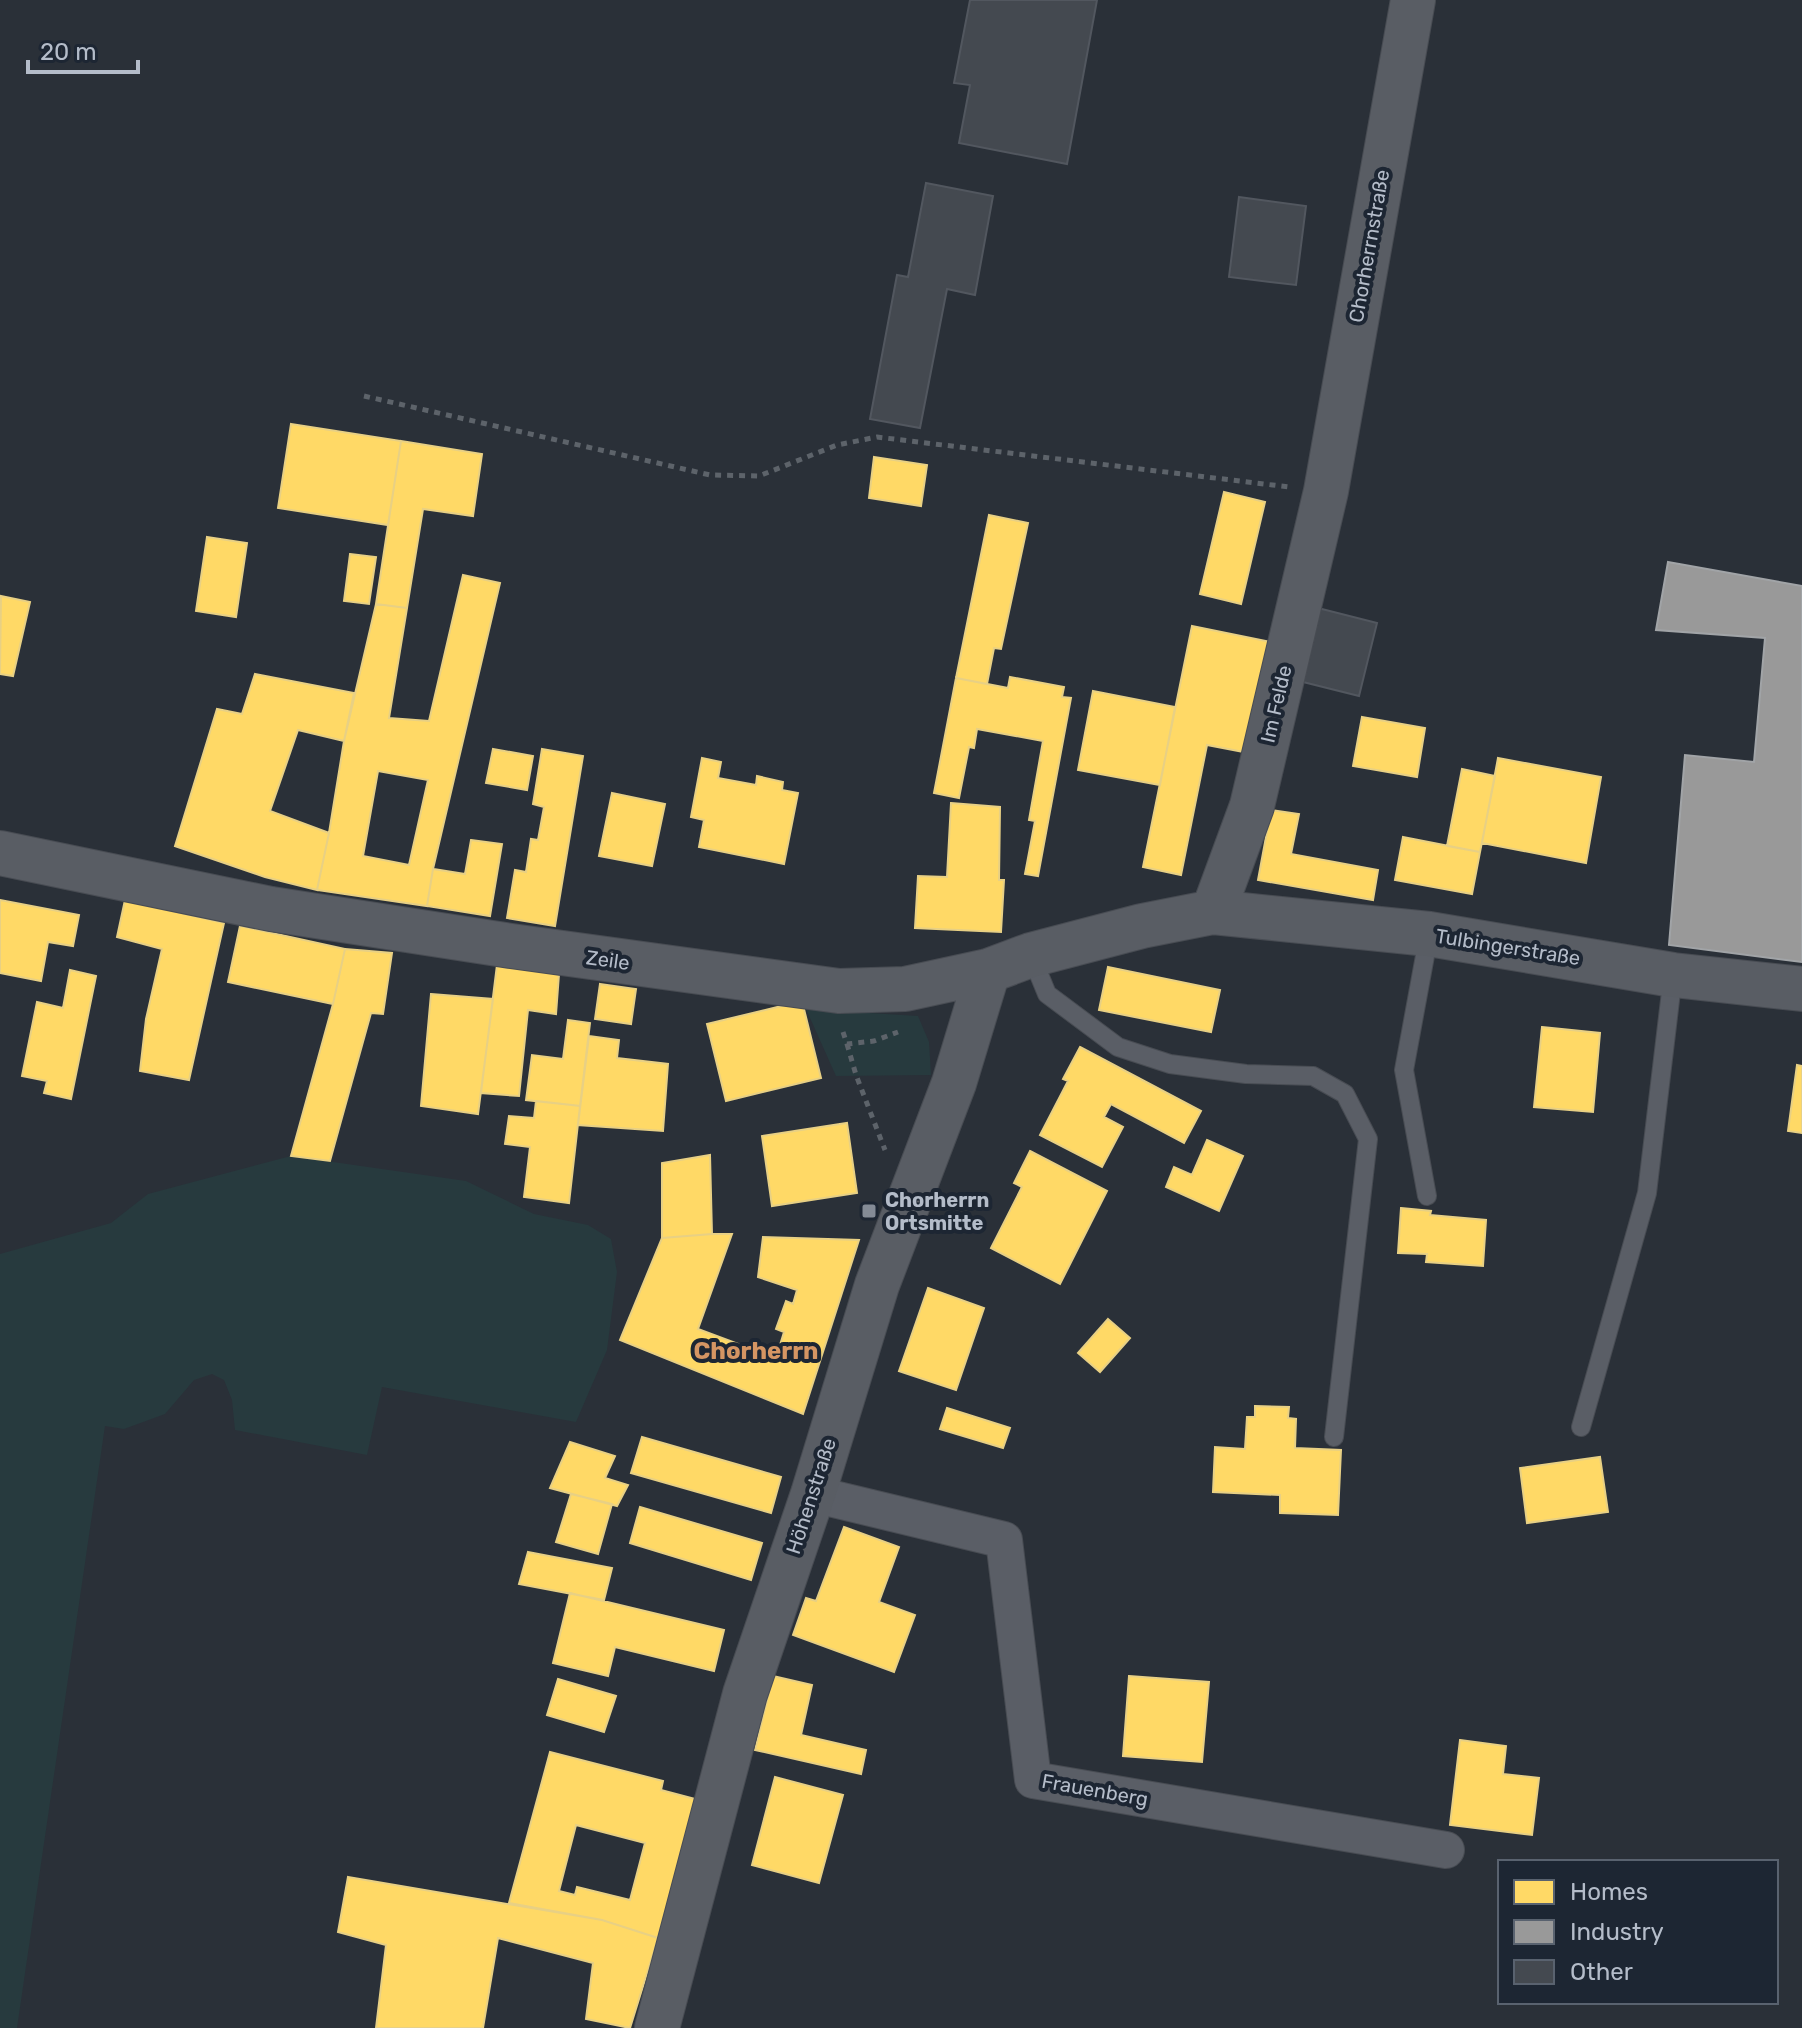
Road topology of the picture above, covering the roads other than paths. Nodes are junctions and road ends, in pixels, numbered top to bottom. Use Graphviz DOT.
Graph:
graph roads {
  1 [pos="1413,0"];
  2 [pos="1326,491"];
  3 [pos="0,853"];
  4 [pos="1213,912"];
  5 [pos="1429,934"];
  6 [pos="1031,955"];
  7 [pos="988,971"];
  8 [pos="1673,975"];
  9 [pos="1802,989"];
  10 [pos="1427,1196"];
  11 [pos="1581,1427"];
  12 [pos="1334,1437"];
  13 [pos="813,1494"];
  14 [pos="1446,1850"];
  15 [pos="657,2028"];
  1 -- 2 [label="street, Chorherrnstraße"];
  2 -- 4 [label="street, Im Felde"];
  3 -- 7 [label="street, Zeile"];
  4 -- 5 [label="street, Tulbingerstraße"];
  4 -- 6 [label="street, Zeile"];
  5 -- 8 [label="street, Tulbingerstraße"];
  5 -- 10 [label="lane"];
  6 -- 7 [label="street, Zeile"];
  6 -- 12 [label="lane"];
  7 -- 13 [label="street, Höhenstraße"];
  8 -- 9 [label="street, Tulbingerstraße"];
  8 -- 11 [label="lane"];
  13 -- 14 [label="street, Frauenberg"];
  13 -- 15 [label="street, Höhenstraße"];
}
